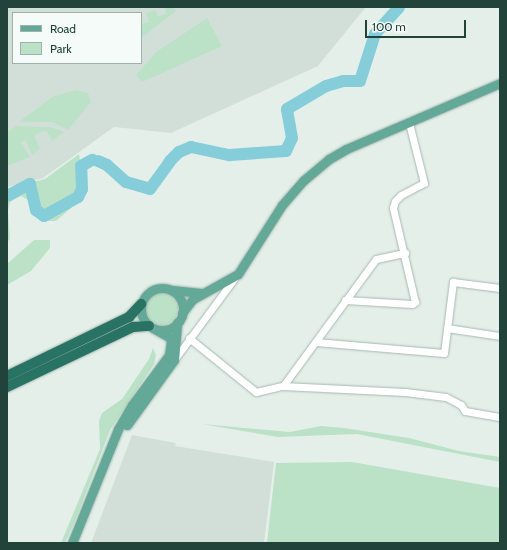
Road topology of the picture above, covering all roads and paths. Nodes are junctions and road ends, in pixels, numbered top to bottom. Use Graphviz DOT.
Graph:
graph roads {
  1 [pos="500,83"];
  2 [pos="409,123"];
  3 [pos="405,253"];
  4 [pos="238,274"];
  5 [pos="165,288"];
  6 [pos="500,288"];
  7 [pos="202,292"];
  8 [pos="345,300"];
  9 [pos="141,304"];
  10 [pos="182,313"];
  11 [pos="178,322"];
  12 [pos="151,327"];
  13 [pos="447,328"];
  14 [pos="500,336"];
  15 [pos="189,338"];
  16 [pos="316,342"];
  17 [pos="174,360"];
  18 [pos="7,376"];
  19 [pos="7,386"];
  20 [pos="283,386"];
  21 [pos="500,417"];
  22 [pos="72,543"];
  23 [pos="79,543"];
  1 -- 2 [label="main road"];
  2 -- 3 [label="street"];
  2 -- 4 [label="main road"];
  3 -- 8 [label="street"];
  3 -- 8 [label="street"];
  4 -- 7 [label="main road"];
  4 -- 15 [label="street"];
  5 -- 7 [label="main road"];
  5 -- 9 [label="main road"];
  5 -- 10 [label="main road"];
  6 -- 13 [label="street"];
  7 -- 10 [label="main road"];
  8 -- 16 [label="street"];
  9 -- 12 [label="main road"];
  9 -- 18 [label="highway"];
  10 -- 11 [label="main road"];
  11 -- 12 [label="main road"];
  11 -- 17 [label="main road"];
  12 -- 19 [label="highway"];
  12 -- 22 [label="main road"];
  13 -- 14 [label="street"];
  13 -- 16 [label="street"];
  15 -- 17 [label="street"];
  15 -- 20 [label="street"];
  16 -- 20 [label="street"];
  17 -- 23 [label="main road"];
  20 -- 21 [label="street"];
}
